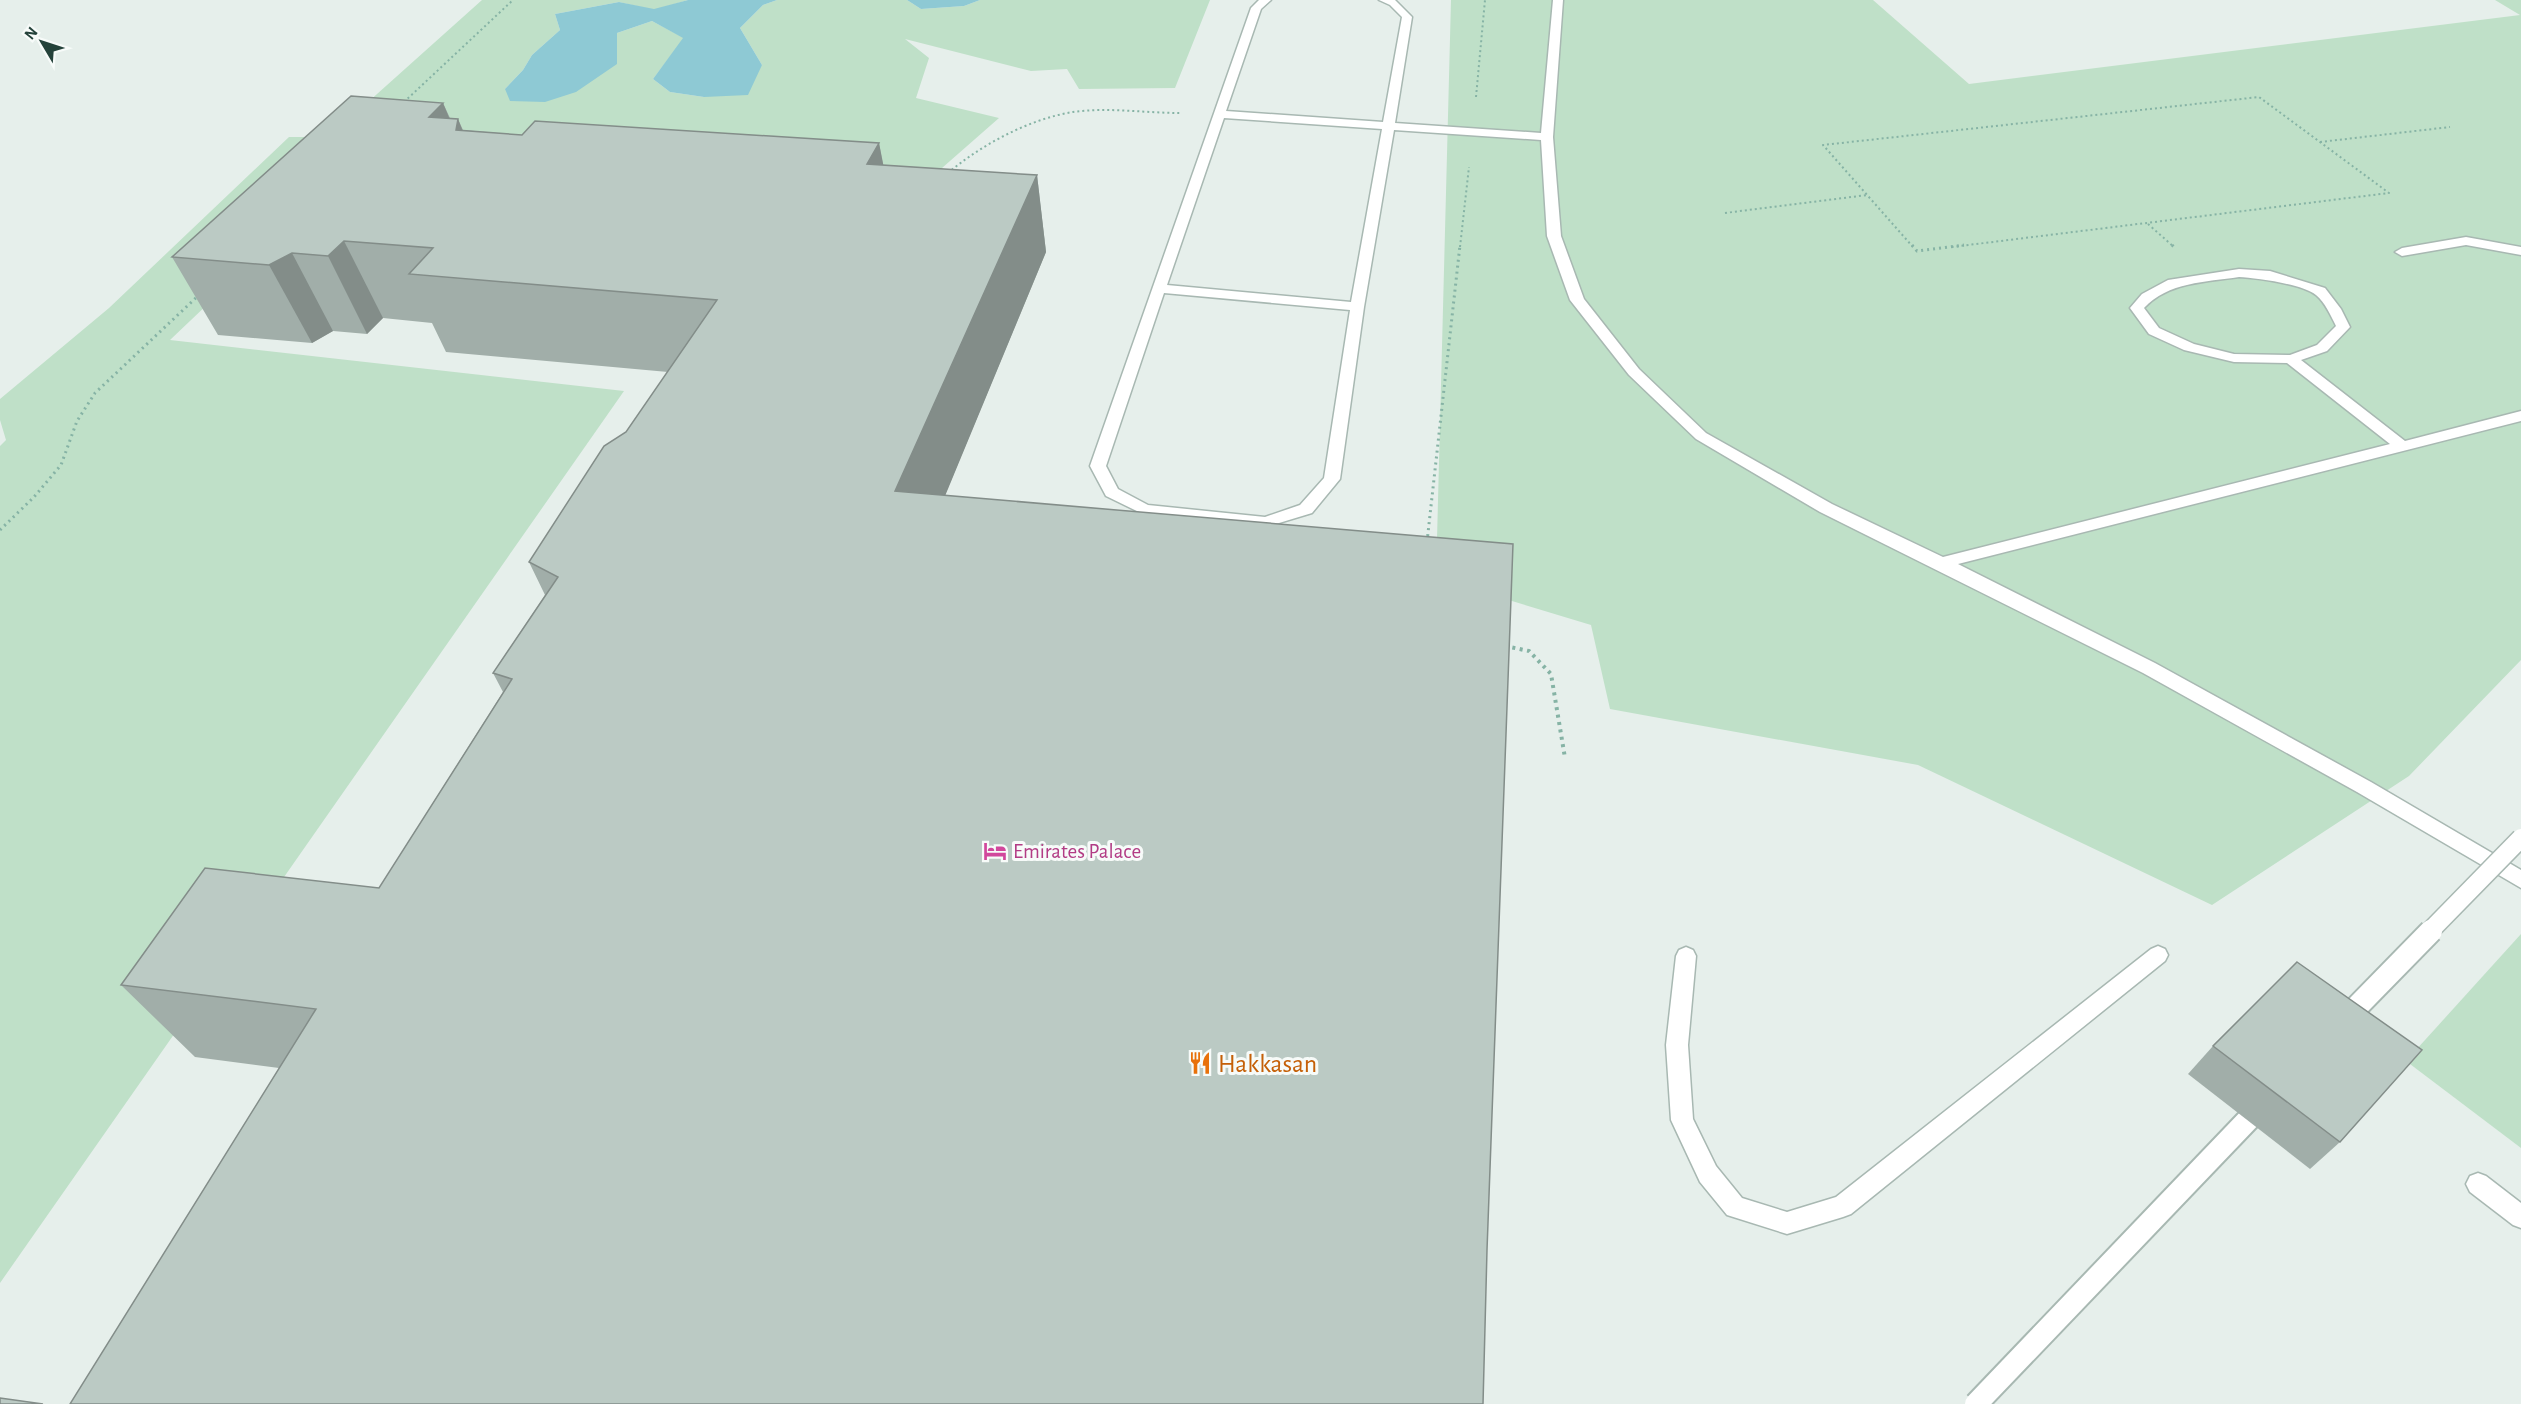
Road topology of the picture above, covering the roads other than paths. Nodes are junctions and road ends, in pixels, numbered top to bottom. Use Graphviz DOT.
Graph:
graph roads {
  1 [pos="1266,0"];
  2 [pos="1384,0"];
  3 [pos="1558,0"];
  4 [pos="1220,114"];
  5 [pos="1389,125"];
  6 [pos="1547,137"];
  7 [pos="2521,251"];
  8 [pos="2402,252"];
  9 [pos="1161,288"];
  10 [pos="1358,307"];
  11 [pos="2292,359"];
  12 [pos="2521,416"];
  13 [pos="2402,446"];
  14 [pos="1941,563"];
  15 [pos="2521,838"];
  16 [pos="2521,880"];
  17 [pos="2158,955"];
  18 [pos="1686,956"];
  19 [pos="2323,1041"];
  20 [pos="2282,1084"];
  21 [pos="2478,1184"];
  22 [pos="2521,1217"];
  23 [pos="1976,1404"];
  1 -- 4 [label="lane"];
  2 -- 5 [label="lane"];
  3 -- 6 [label="lane"];
  4 -- 5 [label="lane"];
  4 -- 9 [label="lane"];
  5 -- 6 [label="lane"];
  5 -- 10 [label="lane"];
  6 -- 14 [label="lane"];
  7 -- 8 [label="lane"];
  9 -- 10 [label="lane"];
  9 -- 10 [label="lane"];
  11 -- 11 [label="lane"];
  11 -- 13 [label="lane"];
  12 -- 13 [label="lane"];
  13 -- 14 [label="lane"];
  14 -- 16 [label="lane"];
  15 -- 19 [label="lane, bridge"];
  17 -- 18 [label="lane"];
  20 -- 23 [label="lane, bridge"];
  21 -- 22 [label="lane"];
}
